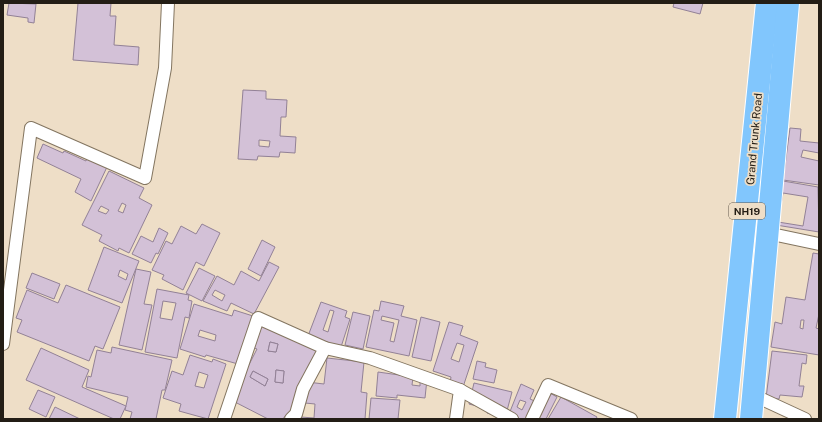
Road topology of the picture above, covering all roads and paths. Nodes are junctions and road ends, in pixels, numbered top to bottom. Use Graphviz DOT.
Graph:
graph roads {
  1 [pos="168,3"];
  2 [pos="767,3"];
  3 [pos="788,3"];
  4 [pos="767,233"];
  5 [pos="819,244"];
  6 [pos="3,344"];
  7 [pos="325,348"];
  8 [pos="460,390"];
  9 [pos="753,395"];
  10 [pos="224,419"];
  11 [pos="291,419"];
  12 [pos="456,419"];
  13 [pos="512,419"];
  14 [pos="532,419"];
  15 [pos="631,419"];
  16 [pos="726,419"];
  17 [pos="751,419"];
  18 [pos="805,419"];
  1 -- 6 [label="street"];
  2 -- 16 [label="highway, Grand Trunk Road / NH19"];
  3 -- 4 [label="highway, Grand Trunk Road / NH19"];
  4 -- 5 [label="street"];
  4 -- 9 [label="highway, Grand Trunk Road / NH19"];
  7 -- 8 [label="street"];
  7 -- 10 [label="street"];
  7 -- 11 [label="street"];
  8 -- 12 [label="street"];
  8 -- 13 [label="street"];
  9 -- 17 [label="highway, Grand Trunk Road / NH19"];
  9 -- 18 [label="street"];
  14 -- 15 [label="street"];
}
